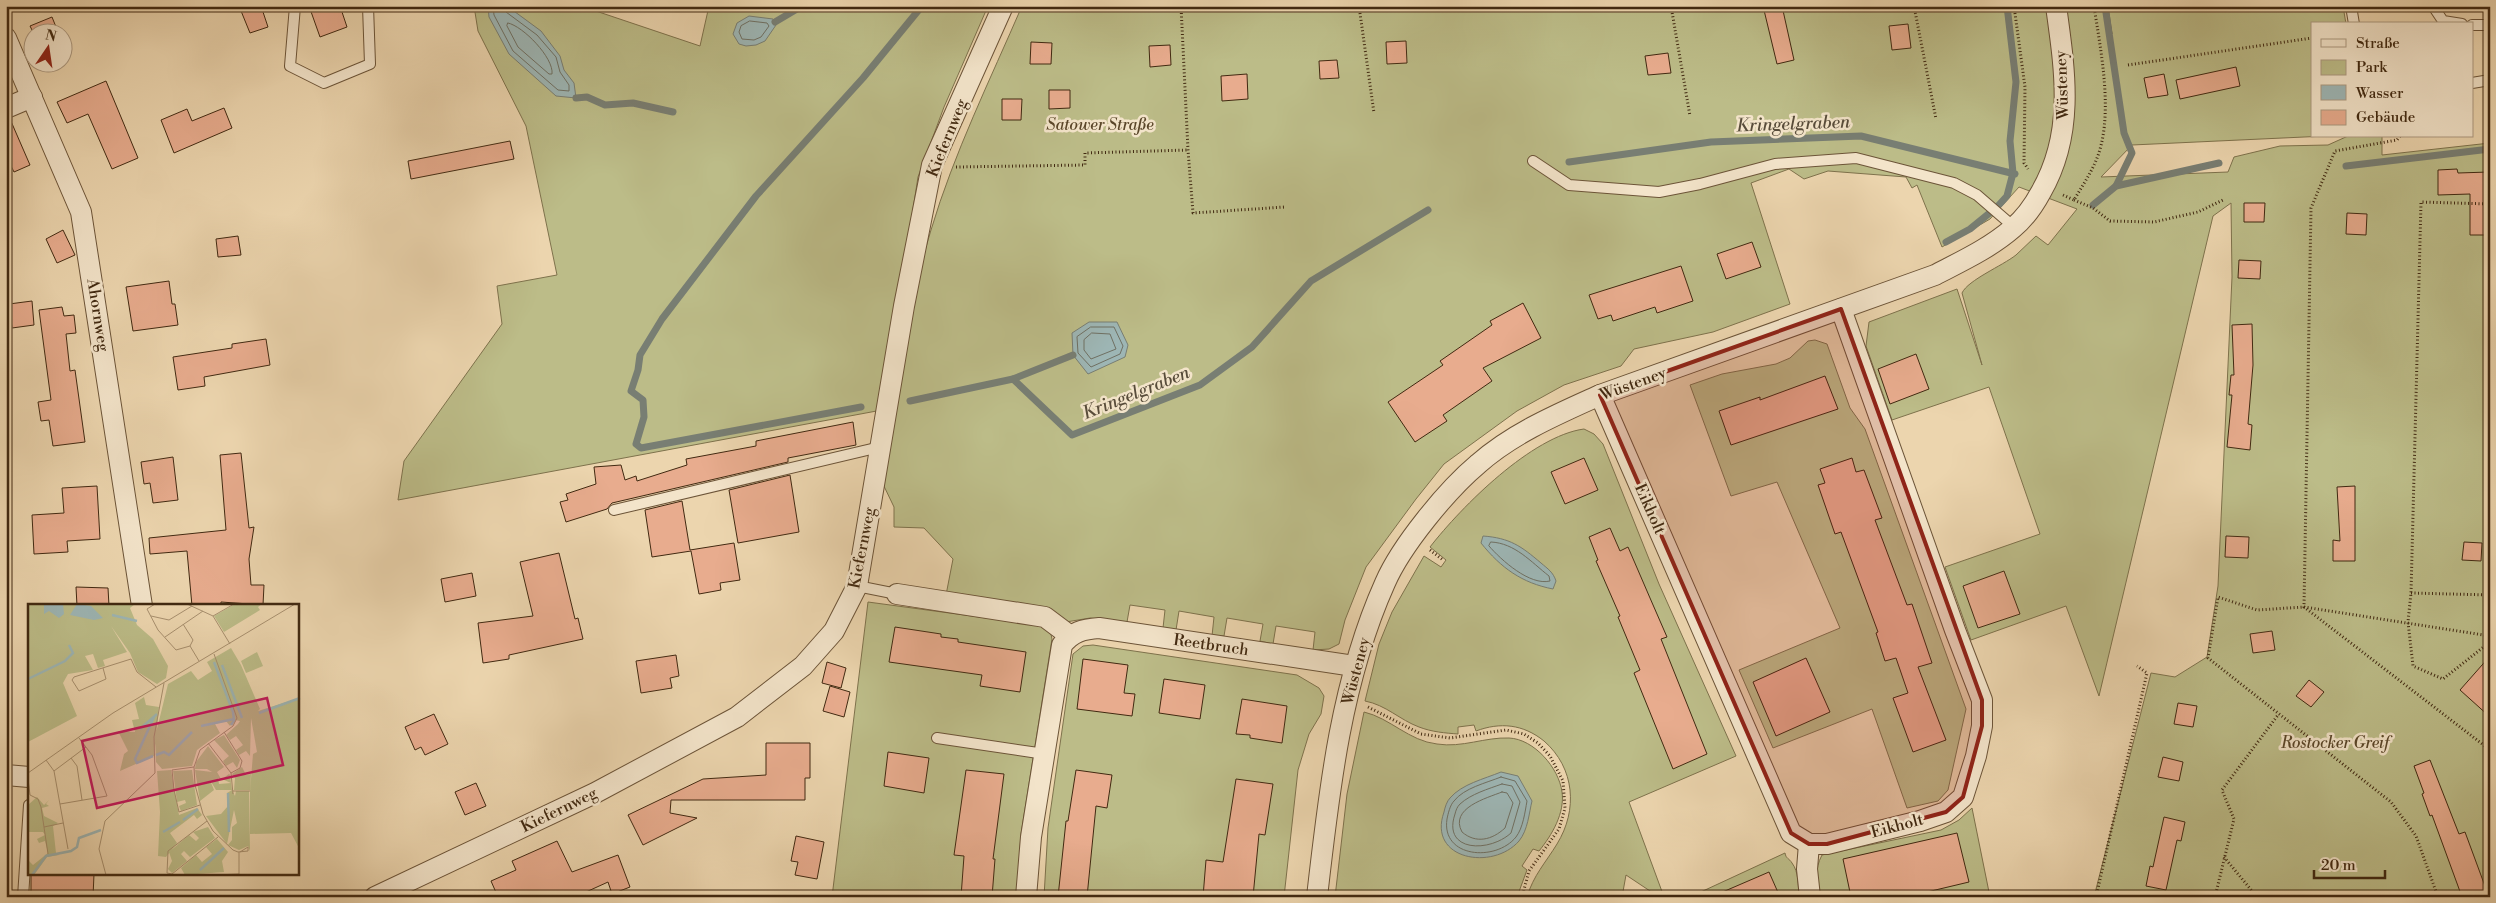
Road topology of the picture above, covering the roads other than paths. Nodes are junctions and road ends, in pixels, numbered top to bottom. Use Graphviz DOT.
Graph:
graph roads {
  1 [pos="295,6"];
  2 [pos="368,6"];
  3 [pos="1003,6"];
  4 [pos="2056,6"];
  5 [pos="2351,6"];
  6 [pos="2433,6"];
  7 [pos="2354,22"];
  8 [pos="2443,22"];
  9 [pos="2474,25"];
  10 [pos="2490,25"];
  11 [pos="6,38"];
  12 [pos="2490,80"];
  13 [pos="2474,83"];
  14 [pos="32,97"];
  15 [pos="6,108"];
  16 [pos="1532,161"];
  17 [pos="2014,228"];
  18 [pos="1841,309"];
  19 [pos="1600,395"];
  20 [pos="880,447"];
  21 [pos="614,510"];
  22 [pos="857,586"];
  23 [pos="897,594"];
  24 [pos="142,604"];
  25 [pos="1069,636"];
  26 [pos="1354,666"];
  27 [pos="937,738"];
  28 [pos="1044,754"];
  29 [pos="6,775"];
  30 [pos="28,777"];
  31 [pos="28,820"];
  32 [pos="1809,844"];
  33 [pos="23,897"];
  34 [pos="375,897"];
  35 [pos="1026,897"];
  36 [pos="1316,897"];
  37 [pos="1810,897"];
  1 -- 2 [label="lane"];
  3 -- 20 [label="street, Kiefernweg"];
  4 -- 17 [label="street, Wüsteney"];
  5 -- 7 [label="lane"];
  6 -- 8 [label="lane"];
  9 -- 10 [label="lane"];
  11 -- 14 [label="street, Ahornweg"];
  12 -- 13 [label="lane"];
  14 -- 15 [label="street"];
  14 -- 24 [label="street, Ahornweg"];
  16 -- 17 [label="lane"];
  17 -- 18 [label="street, Wüsteney"];
  18 -- 19 [label="street, Wüsteney"];
  18 -- 32 [label="street, Eikholt"];
  19 -- 26 [label="street, Wüsteney"];
  19 -- 32 [label="street, Eikholt"];
  20 -- 21 [label="lane"];
  20 -- 22 [label="street, Kiefernweg"];
  22 -- 23 [label="lane"];
  22 -- 34 [label="street, Kiefernweg"];
  23 -- 25 [label="street"];
  25 -- 26 [label="street, Reetbruch"];
  25 -- 28 [label="street"];
  26 -- 36 [label="street, Wüsteney"];
  27 -- 28 [label="lane"];
  28 -- 35 [label="street"];
  29 -- 30 [label="street"];
  31 -- 33 [label="lane"];
  32 -- 37 [label="street"];
}
